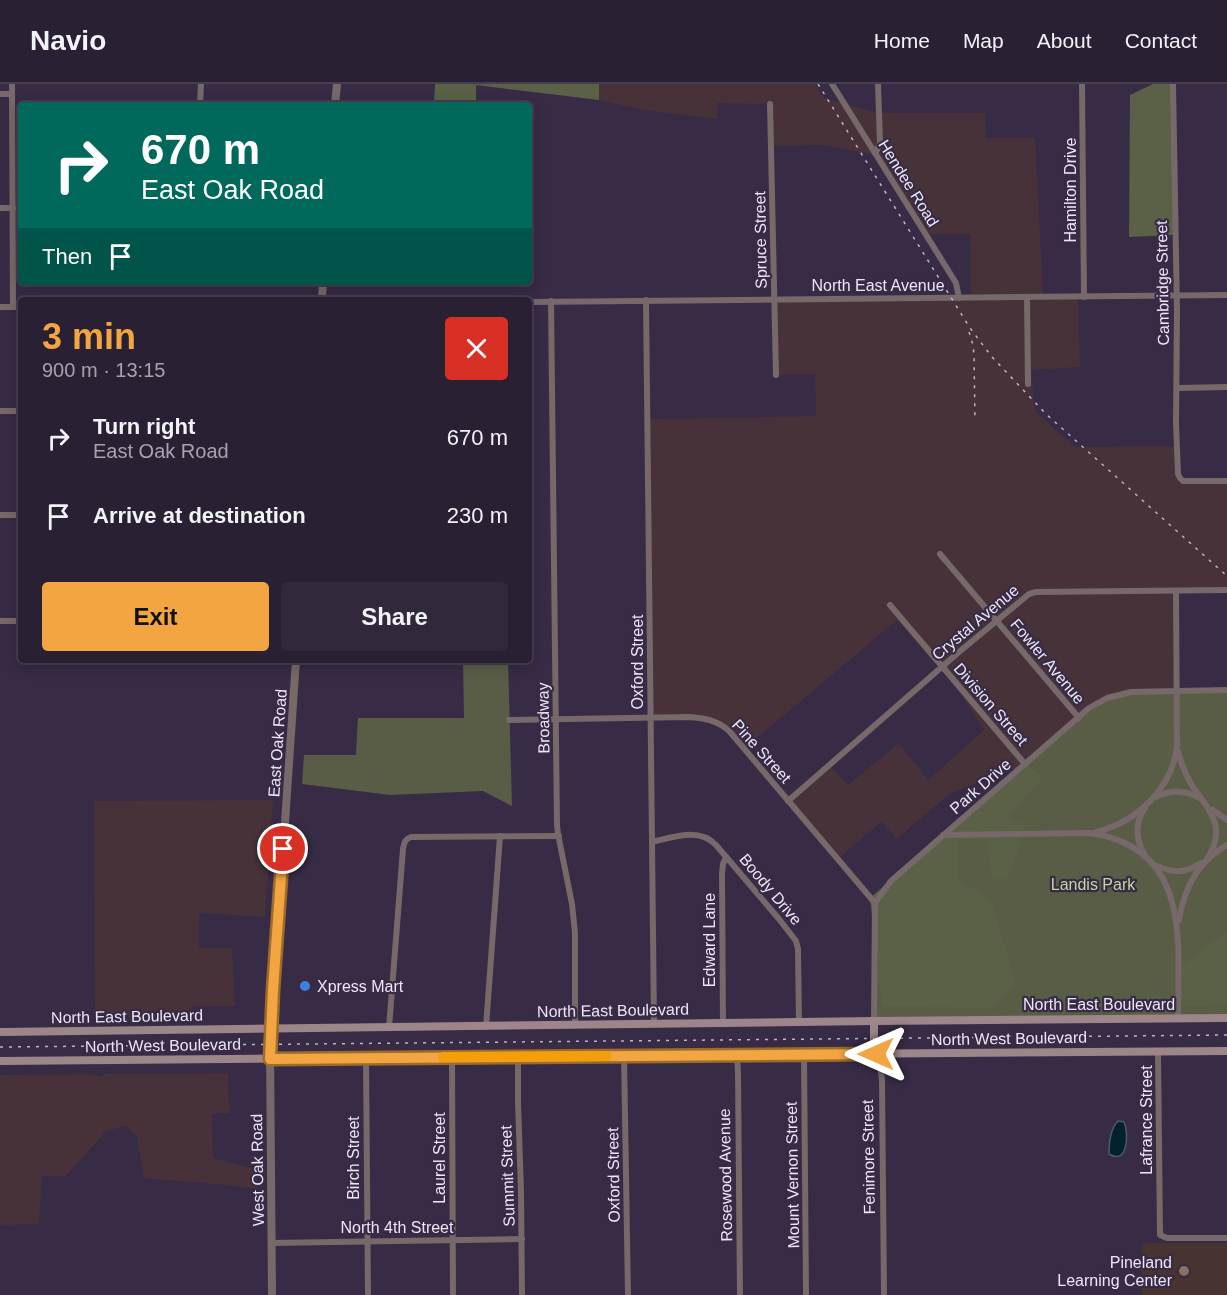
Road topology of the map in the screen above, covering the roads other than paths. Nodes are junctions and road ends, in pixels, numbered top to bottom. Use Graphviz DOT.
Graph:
graph roads {
  1 [pos="12,84"];
  2 [pos="201,84"];
  3 [pos="337,84"];
  4 [pos="832,84"];
  5 [pos="878,84"];
  6 [pos="1082,84"];
  7 [pos="1173,84"];
  8 [pos="0,94"];
  9 [pos="12,94"];
  10 [pos="200,102"];
  11 [pos="335,102"];
  12 [pos="770,104"];
  13 [pos="875,153"];
  14 [pos="0,208"];
  15 [pos="13,208"];
  16 [pos="1176,295"];
  17 [pos="1227,295"];
  18 [pos="1084,297"];
  19 [pos="959,298"];
  20 [pos="1027,298"];
  21 [pos="774,299"];
  22 [pos="646,300"];
  23 [pos="551,301"];
  24 [pos="532,302"];
  25 [pos="0,307"];
  26 [pos="13,307"];
  27 [pos="18,307"];
  28 [pos="776,375"];
  29 [pos="1028,384"];
  30 [pos="1227,387"];
  31 [pos="1177,388"];
  32 [pos="0,411"];
  33 [pos="18,411"];
  34 [pos="1227,480"];
  35 [pos="0,515"];
  36 [pos="18,515"];
  37 [pos="940,554"];
  38 [pos="1227,590"];
  39 [pos="1176,591"];
  40 [pos="890,606"];
  41 [pos="0,621"];
  42 [pos="18,621"];
  43 [pos="996,621"];
  44 [pos="296,663"];
  45 [pos="941,667"];
  46 [pos="1227,690"];
  47 [pos="1177,691"];
  48 [pos="651,718"];
  49 [pos="1079,718"];
  50 [pos="509,720"];
  51 [pos="556,720"];
  52 [pos="1178,745"];
  53 [pos="1025,764"];
  54 [pos="1152,800"];
  55 [pos="788,801"];
  56 [pos="1210,807"];
  57 [pos="1227,820"];
  58 [pos="1090,833"];
  59 [pos="500,836"];
  60 [pos="559,836"];
  61 [pos="943,836"];
  62 [pos="652,842"];
  63 [pos="1227,845"];
  64 [pos="726,857"];
  65 [pos="1206,860"];
  66 [pos="1150,861"];
  67 [pos="874,903"];
  68 [pos="1178,930"];
  69 [pos="1227,1018"];
  70 [pos="1178,1019"];
  71 [pos="874,1021"];
  72 [pos="799,1022"];
  73 [pos="723,1023"];
  74 [pos="654,1024"];
  75 [pos="575,1025"];
  76 [pos="486,1027"];
  77 [pos="389,1028"];
  78 [pos="271,1030"];
  79 [pos="0,1032"];
  80 [pos="270,1044"];
  81 [pos="1227,1051"];
  82 [pos="1158,1052"];
  83 [pos="737,1054"];
  84 [pos="804,1054"];
  85 [pos="876,1054"];
  86 [pos="624,1055"];
  87 [pos="518,1056"];
  88 [pos="452,1057"];
  89 [pos="366,1058"];
  90 [pos="270,1059"];
  91 [pos="0,1061"];
  92 [pos="1227,1238"];
  93 [pos="522,1239"];
  94 [pos="453,1240"];
  95 [pos="368,1241"];
  96 [pos="271,1243"];
  97 [pos="272,1295"];
  98 [pos="368,1295"];
  99 [pos="453,1295"];
  100 [pos="522,1295"];
  101 [pos="628,1295"];
  102 [pos="740,1295"];
  103 [pos="806,1295"];
  104 [pos="884,1295"];
  1 -- 9 [label="street"];
  2 -- 10 [label="street"];
  3 -- 11 [label="street"];
  4 -- 13 [label="street, Hendee Road"];
  5 -- 13 [label="street"];
  6 -- 18 [label="street, Hamilton Drive"];
  7 -- 16 [label="street, Cambridge Street"];
  8 -- 9 [label="street"];
  9 -- 15 [label="street"];
  12 -- 21 [label="street, Spruce Street"];
  13 -- 19 [label="street, Hendee Road"];
  14 -- 15 [label="street"];
  15 -- 26 [label="street"];
  16 -- 17 [label="street, North East Avenue"];
  16 -- 18 [label="street, North East Avenue"];
  16 -- 31 [label="street, Cambridge Street"];
  18 -- 20 [label="street, North East Avenue"];
  19 -- 20 [label="street, North East Avenue"];
  19 -- 21 [label="street, North East Avenue"];
  20 -- 29 [label="street"];
  21 -- 22 [label="street, North East Avenue"];
  21 -- 28 [label="street, Spruce Street"];
  22 -- 23 [label="street, North East Avenue"];
  22 -- 48 [label="street, Oxford Street"];
  23 -- 24 [label="street, North East Avenue"];
  23 -- 51 [label="street, Broadway"];
  25 -- 26 [label="street"];
  26 -- 27 [label="street"];
  30 -- 31 [label="street"];
  31 -- 34 [label="street, Cambridge Street"];
  32 -- 33 [label="street"];
  35 -- 36 [label="street"];
  37 -- 43 [label="street, Fowler Avenue"];
  38 -- 39 [label="street, Crystal Avenue"];
  39 -- 43 [label="street, Crystal Avenue"];
  39 -- 47 [label="street"];
  40 -- 45 [label="street, Division Street"];
  41 -- 42 [label="street"];
  43 -- 45 [label="street, Crystal Avenue"];
  43 -- 49 [label="street, Fowler Avenue"];
  44 -- 78 [label="street, East Oak Road"];
  45 -- 53 [label="street, Division Street"];
  45 -- 55 [label="street, Crystal Avenue"];
  46 -- 47 [label="street, Park Drive"];
  47 -- 49 [label="street, Park Drive"];
  47 -- 52 [label="street"];
  48 -- 51 [label="street, Pine Street"];
  48 -- 55 [label="street, Pine Street"];
  48 -- 62 [label="street, Oxford Street"];
  49 -- 53 [label="street, Park Drive"];
  50 -- 51 [label="street, Pine Street"];
  51 -- 60 [label="street, Broadway"];
  52 -- 54 [label="street"];
  52 -- 56 [label="street"];
  53 -- 61 [label="street, Park Drive"];
  54 -- 56 [label="street"];
  54 -- 58 [label="street"];
  54 -- 66 [label="street"];
  55 -- 67 [label="street, Pine Street"];
  56 -- 57 [label="street"];
  56 -- 65 [label="street"];
  58 -- 61 [label="street"];
  58 -- 66 [label="street"];
  59 -- 60 [label="street"];
  59 -- 76 [label="street"];
  59 -- 77 [label="street"];
  60 -- 75 [label="street, Broadway"];
  61 -- 67 [label="street, Park Drive"];
  62 -- 64 [label="street, Boody Drive"];
  62 -- 74 [label="street, Oxford Street"];
  63 -- 65 [label="street"];
  64 -- 72 [label="street, Boody Drive"];
  64 -- 73 [label="street, Edward Lane"];
  65 -- 66 [label="street"];
  65 -- 68 [label="street"];
  66 -- 68 [label="street"];
  67 -- 71 [label="street"];
  68 -- 70 [label="street"];
  69 -- 70 [label="main road, North East Boulevard"];
  70 -- 71 [label="main road, North East Boulevard"];
  71 -- 72 [label="main road, North East Boulevard"];
  71 -- 85 [label="main road, Fenimore Street"];
  72 -- 73 [label="main road, North East Boulevard"];
  73 -- 74 [label="main road, North East Boulevard"];
  74 -- 75 [label="main road, North East Boulevard"];
  75 -- 76 [label="main road, North East Boulevard"];
  76 -- 77 [label="main road, North East Boulevard"];
  77 -- 78 [label="main road, North East Boulevard"];
  78 -- 79 [label="main road, North East Boulevard"];
  78 -- 80 [label="street, East Oak Road"];
  80 -- 90 [label="street, West Oak Road"];
  81 -- 82 [label="main road, North West Boulevard"];
  82 -- 85 [label="main road, North West Boulevard"];
  82 -- 92 [label="street, Lafrance Street"];
  83 -- 84 [label="main road, North West Boulevard"];
  83 -- 86 [label="main road, North West Boulevard"];
  83 -- 102 [label="street, Rosewood Avenue"];
  84 -- 85 [label="main road, North West Boulevard"];
  84 -- 103 [label="street, Mount Vernon Street"];
  85 -- 104 [label="street, Fenimore Street"];
  86 -- 87 [label="main road, North West Boulevard"];
  86 -- 101 [label="street, Oxford Street"];
  87 -- 88 [label="main road, North West Boulevard"];
  87 -- 93 [label="street, Summit Street"];
  88 -- 89 [label="main road, North West Boulevard"];
  88 -- 94 [label="street, Laurel Street"];
  89 -- 90 [label="main road, North West Boulevard"];
  89 -- 95 [label="street, Birch Street"];
  90 -- 91 [label="main road, North West Boulevard"];
  90 -- 96 [label="street, West Oak Road"];
  93 -- 94 [label="street, North 4th Street"];
  93 -- 100 [label="street, Summit Street"];
  94 -- 95 [label="street, North 4th Street"];
  94 -- 99 [label="street, Laurel Street"];
  95 -- 96 [label="street, North 4th Street"];
  95 -- 98 [label="street, Birch Street"];
  96 -- 97 [label="street, West Oak Road"];
}
